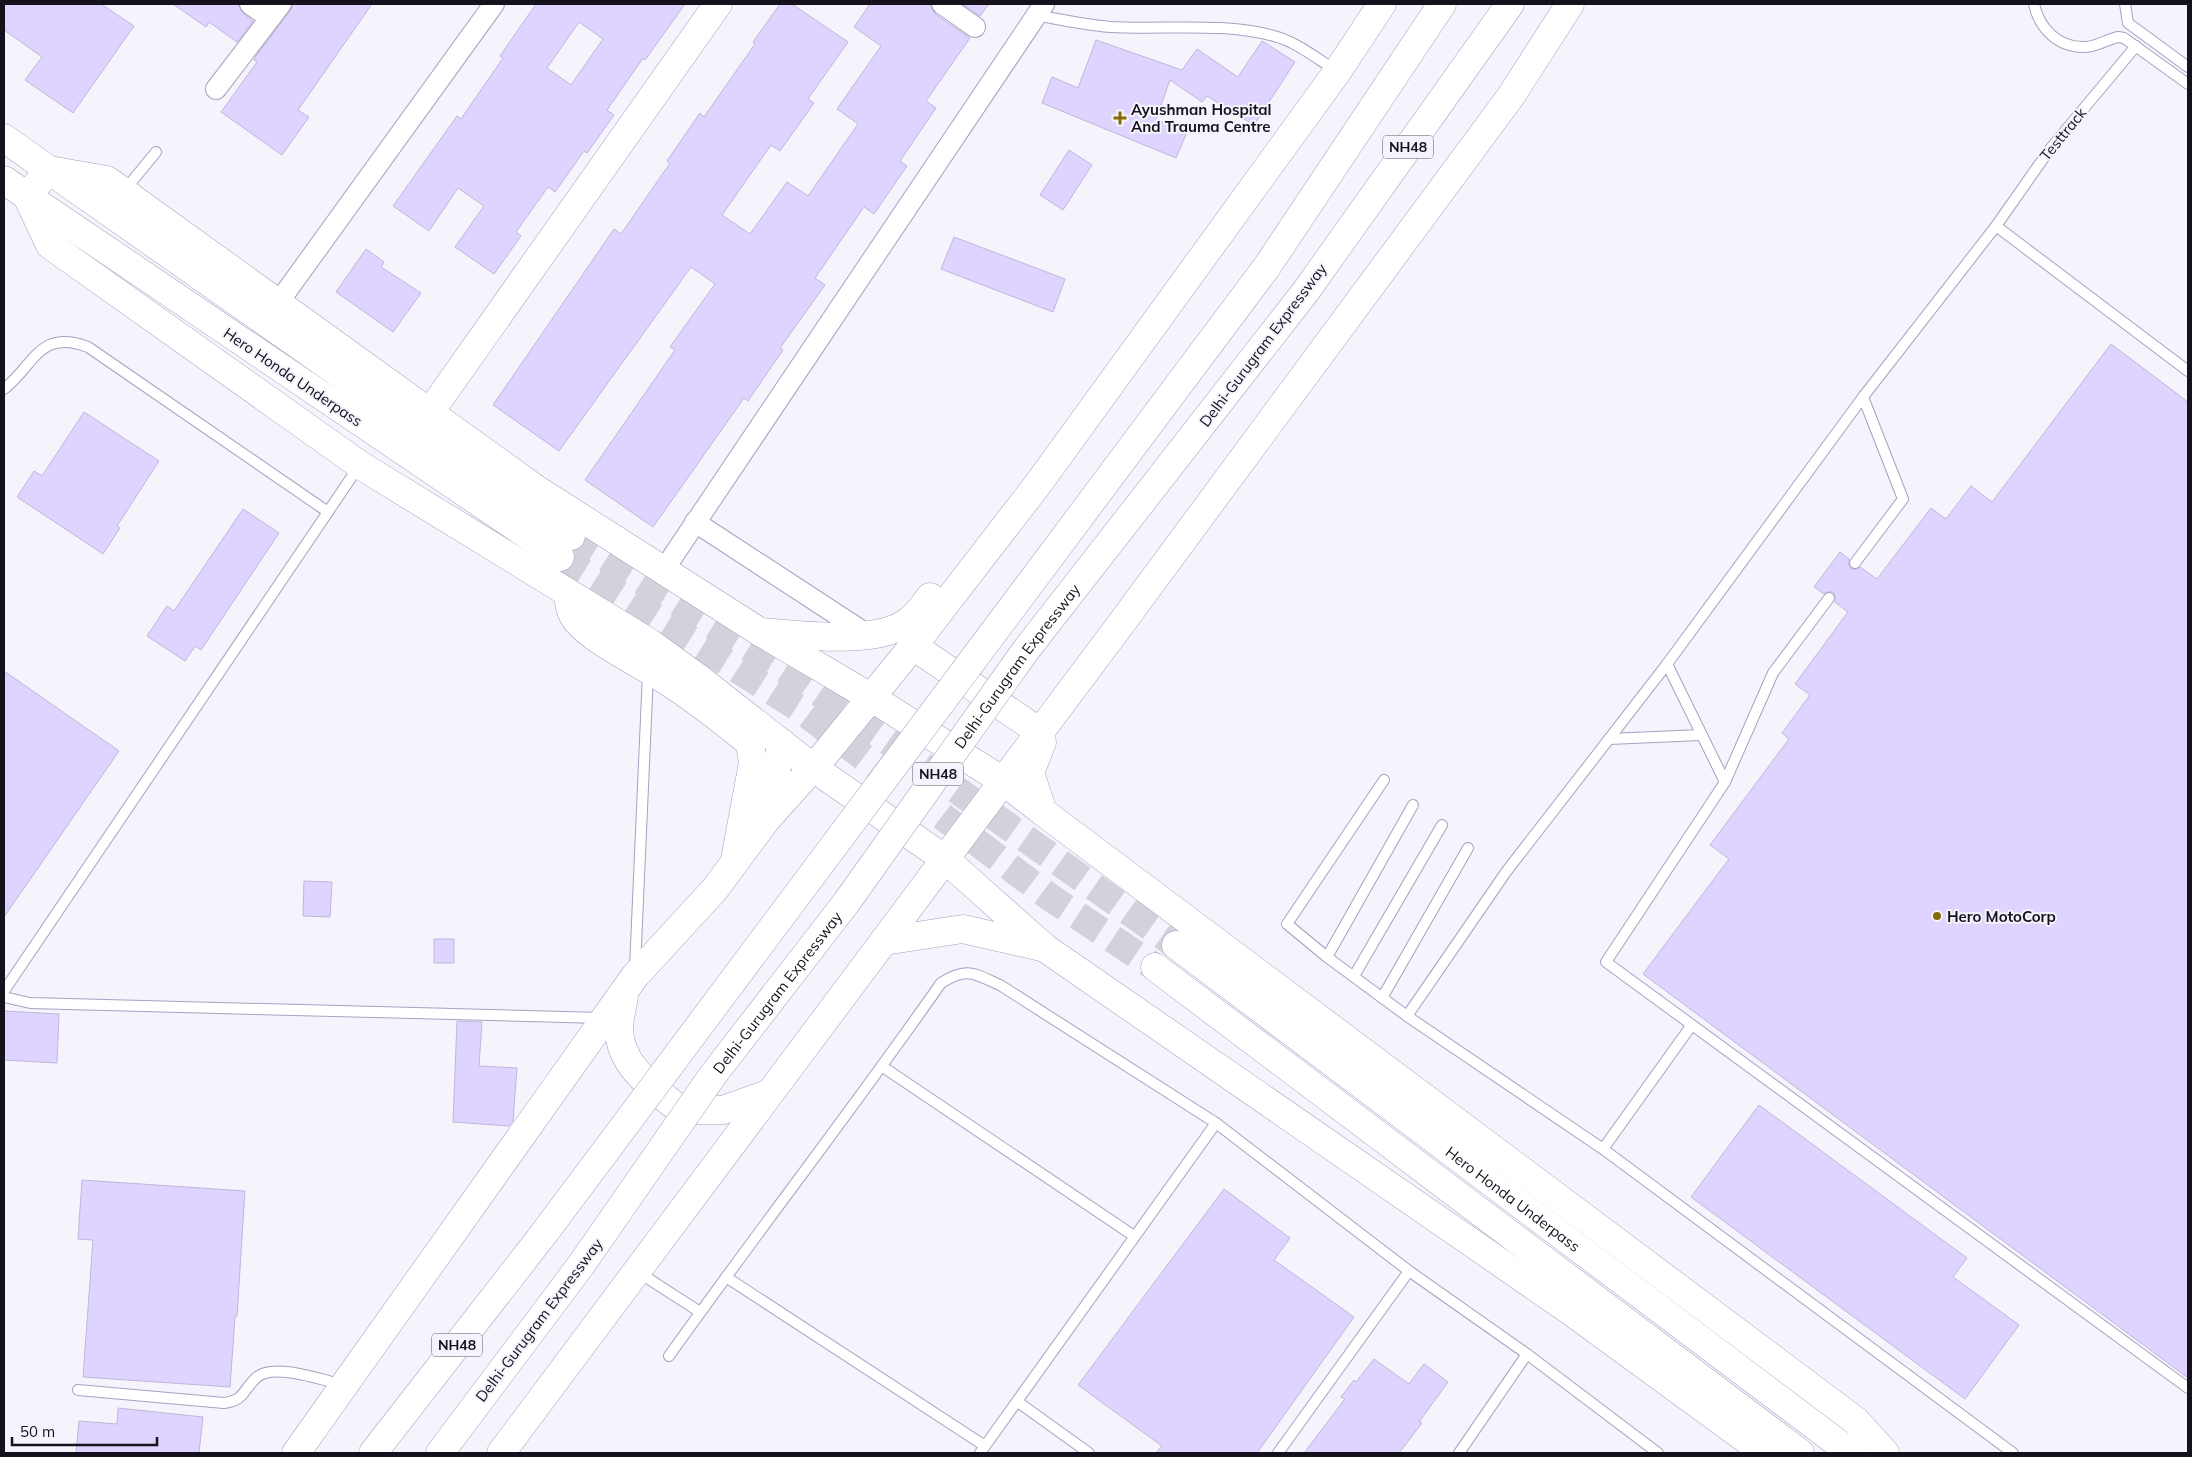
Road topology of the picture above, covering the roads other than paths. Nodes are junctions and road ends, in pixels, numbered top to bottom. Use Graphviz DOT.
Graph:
graph roads {
  1 [pos="250,4"];
  2 [pos="494,4"];
  3 [pos="718,4"];
  4 [pos="942,4"];
  5 [pos="1382,4"];
  6 [pos="1442,4"];
  7 [pos="1510,4"];
  8 [pos="1570,4"];
  9 [pos="2034,4"];
  10 [pos="2125,4"];
  11 [pos="1040,10"];
  12 [pos="275,11"];
  13 [pos="976,27"];
  14 [pos="2136,46"];
  15 [pos="2188,67"];
  16 [pos="1337,72"];
  17 [pos="2188,84"];
  18 [pos="216,89"];
  19 [pos="4,138"];
  20 [pos="156,152"];
  21 [pos="49,170"];
  22 [pos="4,180"];
  23 [pos="124,192"];
  24 [pos="27,196"];
  25 [pos="1996,226"];
  26 [pos="278,303"];
  27 [pos="2188,371"];
  28 [pos="4,389"];
  29 [pos="1863,397"];
  30 [pos="430,412"];
  31 [pos="360,465"];
  32 [pos="328,512"];
  33 [pos="1014,513"];
  34 [pos="695,522"];
  35 [pos="1855,564"];
  36 [pos="662,570"];
  37 [pos="568,593"];
  38 [pos="1829,598"];
  39 [pos="760,632"];
  40 [pos="868,635"];
  41 [pos="912,646"];
  42 [pos="1667,664"];
  43 [pos="648,669"];
  44 [pos="872,698"];
  45 [pos="1046,724"];
  46 [pos="1701,735"];
  47 [pos="1609,739"];
  48 [pos="782,743"];
  49 [pos="812,767"];
  50 [pos="1384,780"];
  51 [pos="1003,781"];
  52 [pos="1725,782"];
  53 [pos="1413,805"];
  54 [pos="1043,812"];
  55 [pos="766,820"];
  56 [pos="1442,825"];
  57 [pos="1468,848"];
  58 [pos="945,859"];
  59 [pos="734,863"];
  60 [pos="884,941"];
  61 [pos="1176,945"];
  62 [pos="1046,948"];
  63 [pos="1327,956"];
  64 [pos="1155,967"];
  65 [pos="1354,976"];
  66 [pos="630,984"];
  67 [pos="4,991"];
  68 [pos="4,997"];
  69 [pos="1382,998"];
  70 [pos="1407,1016"];
  71 [pos="605,1018"];
  72 [pos="1691,1026"];
  73 [pos="883,1066"];
  74 [pos="768,1094"];
  75 [pos="1216,1123"];
  76 [pos="1603,1149"];
  77 [pos="1134,1236"];
  78 [pos="636,1271"];
  79 [pos="1409,1271"];
  80 [pos="726,1277"];
  81 [pos="700,1312"];
  82 [pos="1527,1354"];
  83 [pos="669,1356"];
  84 [pos="344,1385"];
  85 [pos="2188,1388"];
  86 [pos="78,1390"];
  87 [pos="1018,1402"];
  88 [pos="983,1450"];
  89 [pos="296,1453"];
  90 [pos="373,1453"];
  91 [pos="440,1453"];
  92 [pos="500,1453"];
  93 [pos="1090,1453"];
  94 [pos="1278,1453"];
  95 [pos="1459,1453"];
  96 [pos="1658,1453"];
  97 [pos="1765,1453"];
  98 [pos="1800,1453"];
  99 [pos="1851,1453"];
  100 [pos="1885,1453"];
  101 [pos="2013,1453"];
  1 -- 12 [label="street"];
  2 -- 26 [label="street"];
  3 -- 30 [label="main road"];
  4 -- 13 [label="street"];
  5 -- 16 [label="main road"];
  6 -- 90 [label="main road, NH48, bridge"];
  7 -- 91 [label="main road, Delhi-Gurugram Expressway / NH48, bridge"];
  8 -- 45 [label="main road"];
  9 -- 14 [label="lane"];
  10 -- 15 [label="lane"];
  11 -- 16 [label="lane"];
  11 -- 34 [label="street"];
  12 -- 18 [label="street"];
  14 -- 17 [label="lane"];
  14 -- 25 [label="lane, Testtrack"];
  16 -- 33 [label="main road"];
  19 -- 21 [label="main road, Hero Honda Underpass"];
  20 -- 23 [label="lane"];
  21 -- 23 [label="main road"];
  21 -- 24 [label="main road"];
  21 -- 24 [label="main road, Hero Honda Underpass"];
  22 -- 24 [label="main road, Hero Honda Underpass"];
  23 -- 26 [label="main road"];
  24 -- 31 [label="main road"];
  25 -- 27 [label="lane"];
  25 -- 29 [label="lane, Testtrack"];
  26 -- 30 [label="main road"];
  28 -- 32 [label="lane"];
  29 -- 35 [label="lane"];
  29 -- 42 [label="lane, Testtrack"];
  30 -- 36 [label="main road"];
  31 -- 32 [label="lane"];
  31 -- 37 [label="main road"];
  32 -- 67 [label="lane"];
  33 -- 40 [label="main road"];
  33 -- 41 [label="main road"];
  34 -- 36 [label="street"];
  34 -- 40 [label="street"];
  36 -- 39 [label="main road"];
  37 -- 43 [label="main road"];
  37 -- 48 [label="main road"];
  38 -- 52 [label="lane"];
  39 -- 40 [label="main road"];
  39 -- 44 [label="main road"];
  41 -- 44 [label="main road"];
  41 -- 45 [label="main road"];
  42 -- 46 [label="lane"];
  42 -- 47 [label="lane, Testtrack"];
  43 -- 59 [label="main road"];
  43 -- 66 [label="lane"];
  44 -- 49 [label="main road"];
  44 -- 51 [label="main road"];
  45 -- 51 [label="main road"];
  45 -- 54 [label="main road"];
  46 -- 47 [label="lane"];
  46 -- 52 [label="lane"];
  47 -- 70 [label="lane, Testtrack"];
  48 -- 49 [label="main road"];
  48 -- 55 [label="main road"];
  49 -- 55 [label="main road"];
  49 -- 58 [label="main road"];
  50 -- 63 [label="lane"];
  51 -- 54 [label="main road"];
  51 -- 58 [label="main road"];
  52 -- 72 [label="lane"];
  53 -- 63 [label="lane"];
  54 -- 100 [label="main road"];
  55 -- 59 [label="main road"];
  56 -- 65 [label="lane"];
  57 -- 69 [label="lane"];
  58 -- 60 [label="main road"];
  58 -- 62 [label="main road"];
  59 -- 66 [label="main road"];
  60 -- 62 [label="main road"];
  60 -- 74 [label="main road"];
  61 -- 99 [label="main road, Hero Honda Underpass"];
  62 -- 97 [label="main road"];
  63 -- 65 [label="lane"];
  64 -- 98 [label="main road, Hero Honda Underpass"];
  65 -- 69 [label="lane"];
  66 -- 71 [label="main road"];
  66 -- 74 [label="main road"];
  68 -- 71 [label="lane"];
  69 -- 70 [label="lane"];
  70 -- 76 [label="lane"];
  71 -- 84 [label="main road"];
  72 -- 76 [label="lane"];
  72 -- 85 [label="lane"];
  73 -- 75 [label="lane"];
  73 -- 77 [label="lane"];
  73 -- 80 [label="lane"];
  74 -- 78 [label="main road"];
  75 -- 77 [label="lane"];
  75 -- 79 [label="lane"];
  76 -- 101 [label="lane"];
  77 -- 87 [label="lane"];
  78 -- 81 [label="lane"];
  78 -- 92 [label="main road"];
  79 -- 82 [label="lane"];
  79 -- 94 [label="lane"];
  80 -- 81 [label="lane"];
  80 -- 88 [label="lane"];
  81 -- 83 [label="lane"];
  82 -- 95 [label="lane"];
  82 -- 96 [label="lane"];
  84 -- 86 [label="lane"];
  84 -- 89 [label="main road"];
  87 -- 88 [label="lane"];
  87 -- 93 [label="lane"];
}
